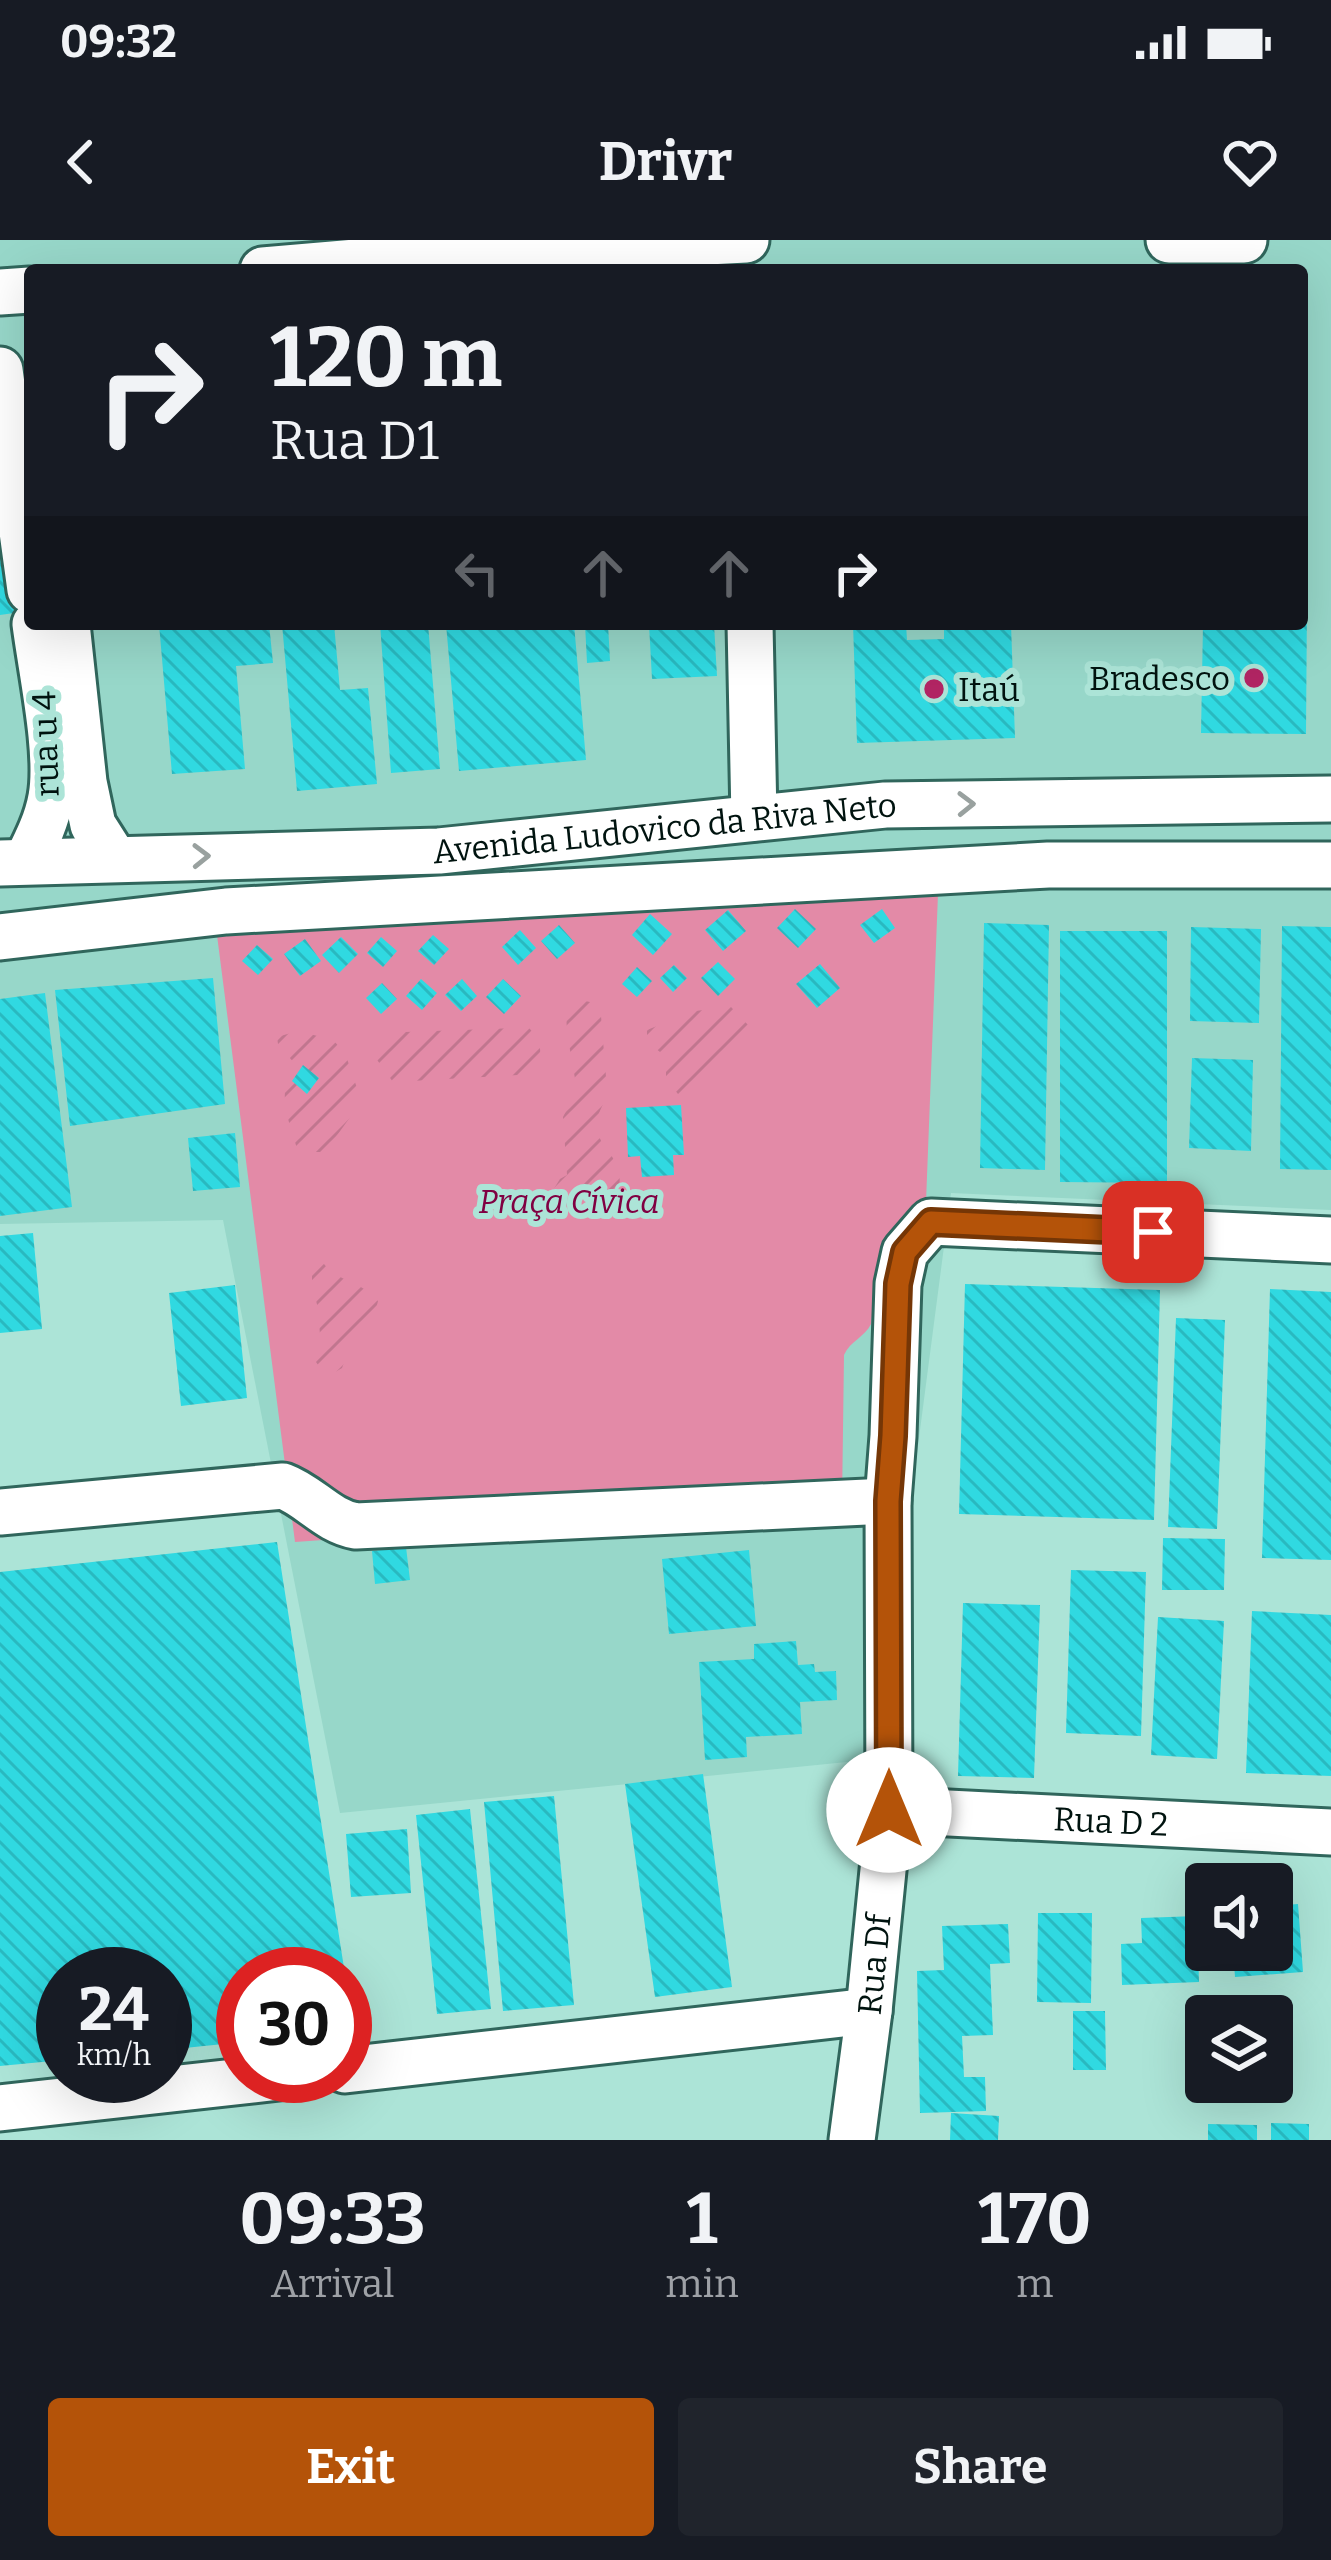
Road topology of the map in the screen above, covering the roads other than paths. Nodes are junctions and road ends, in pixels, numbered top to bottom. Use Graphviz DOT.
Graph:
graph roads {
  1 [pos="746,240"];
  2 [pos="1169,240"];
  3 [pos="1244,240"];
  4 [pos="338,264"];
  5 [pos="0,370"];
  6 [pos="24,546"];
  7 [pos="36,630"];
  8 [pos="68,630"];
  9 [pos="750,630"];
  10 [pos="1331,799"];
  11 [pos="754,818"];
  12 [pos="114,858"];
  13 [pos="14,862"];
  14 [pos="1331,865"];
  15 [pos="0,937"];
  16 [pos="1331,1240"];
  17 [pos="888,1501"];
  18 [pos="0,1512"];
  19 [pos="889,1810"];
  20 [pos="1331,1832"];
  21 [pos="869,2011"];
  22 [pos="372,2067"];
  23 [pos="216,2084"];
  24 [pos="0,2108"];
  25 [pos="852,2140"];
  1 -- 4 [label="street"];
  2 -- 3 [label="street"];
  5 -- 6 [label="street"];
  7 -- 13 [label="street, rua u 4"];
  8 -- 12 [label="street, rua u 4"];
  9 -- 11 [label="street"];
  11 -- 10 [label="street, Avenida Ludovico da Riva Neto, one-way"];
  12 -- 11 [label="street, Avenida Ludovico da Riva Neto, one-way"];
  12 -- 13 [label="street, Avenida Ludovico da Riva Neto"];
  14 -- 15 [label="street"];
  16 -- 17 [label="street, Rua Df"];
  17 -- 18 [label="street"];
  17 -- 19 [label="street, Rua Df"];
  19 -- 20 [label="street, Rua D 2"];
  19 -- 21 [label="street, Rua Df"];
  21 -- 22 [label="street"];
  21 -- 25 [label="street, Rua Df"];
  23 -- 24 [label="street"];
}
